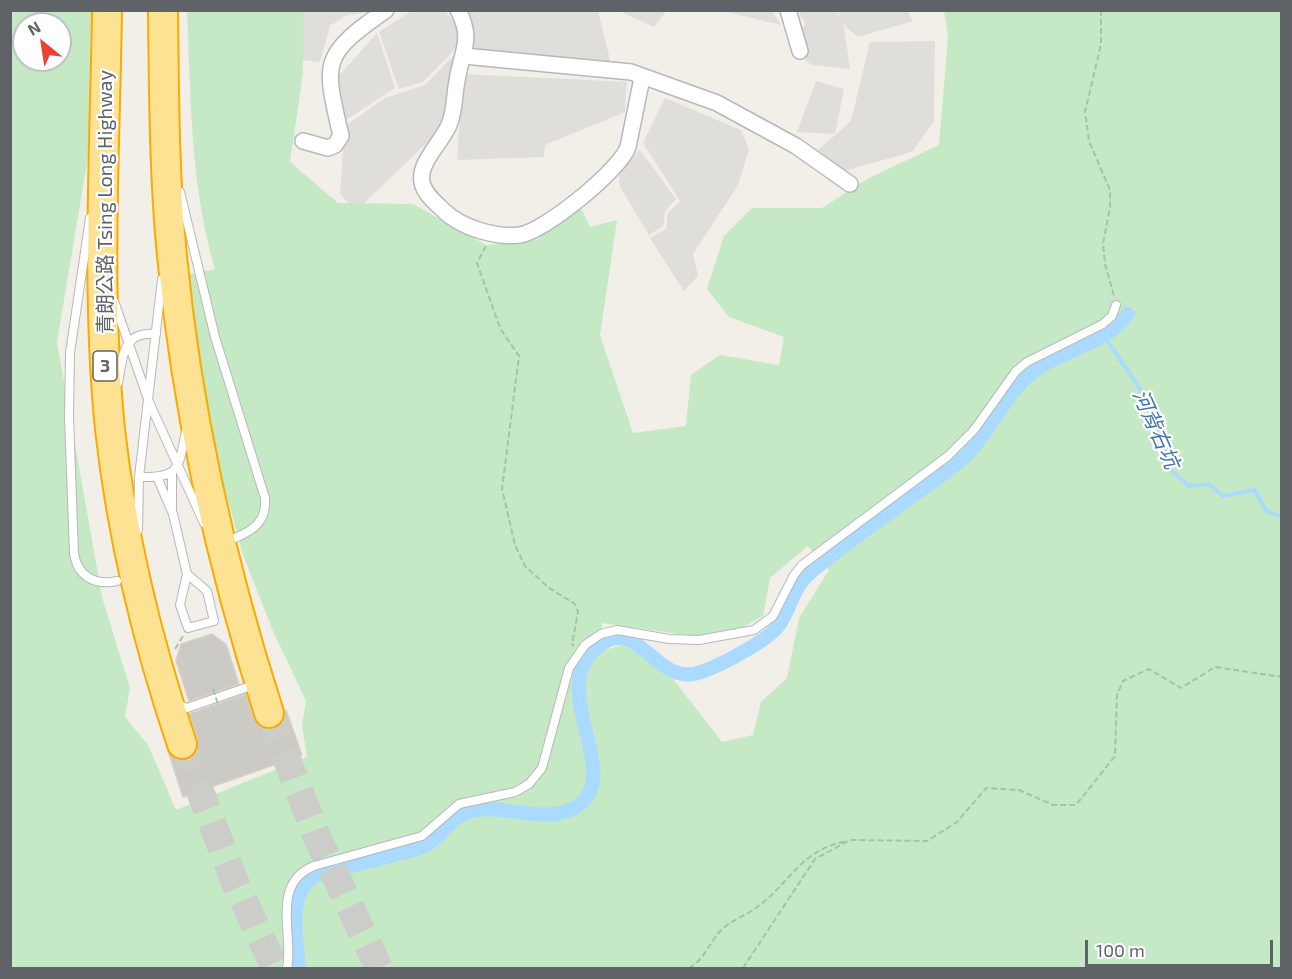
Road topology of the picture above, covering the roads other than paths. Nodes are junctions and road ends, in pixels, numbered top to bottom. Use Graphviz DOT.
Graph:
graph roads {
  1 [pos="107,10"];
  2 [pos="163,10"];
  3 [pos="386,10"];
  4 [pos="459,10"];
  5 [pos="789,10"];
  6 [pos="800,51"];
  7 [pos="464,56"];
  8 [pos="642,78"];
  9 [pos="165,132"];
  10 [pos="105,136"];
  11 [pos="303,141"];
  12 [pos="850,184"];
  13 [pos="94,193"];
  14 [pos="92,205"];
  15 [pos="169,215"];
  16 [pos="103,262"];
  17 [pos="1116,305"];
  18 [pos="156,334"];
  19 [pos="128,345"];
  20 [pos="149,402"];
  21 [pos="191,404"];
  22 [pos="110,429"];
  23 [pos="175,471"];
  24 [pos="139,477"];
  25 [pos="157,477"];
  26 [pos="172,514"];
  27 [pos="227,538"];
  28 [pos="187,574"];
  29 [pos="228,577"];
  30 [pos="128,587"];
  31 [pos="258,679"];
  32 [pos="168,702"];
  33 [pos="269,713"];
  34 [pos="182,744"];
  35 [pos="287,969"];
  1 -- 10 [label="highway, 青朗公路 Tsing Long Highway / 3"];
  2 -- 9 [label="highway"];
  3 -- 11 [label="street"];
  4 -- 7 [label="street"];
  5 -- 6 [label="street"];
  7 -- 8 [label="street"];
  7 -- 8 [label="street"];
  8 -- 12 [label="street"];
  9 -- 15 [label="highway"];
  9 -- 27 [label="lane"];
  10 -- 13 [label="lane"];
  10 -- 16 [label="highway, 青朗公路 Tsing Long Highway / 3"];
  14 -- 30 [label="lane"];
  15 -- 18 [label="lane"];
  15 -- 21 [label="highway"];
  16 -- 19 [label="lane"];
  16 -- 22 [label="highway, 青朗公路 Tsing Long Highway / 3"];
  17 -- 35 [label="lane"];
  18 -- 19 [label="lane"];
  18 -- 20 [label="lane"];
  19 -- 20 [label="lane"];
  19 -- 22 [label="lane"];
  20 -- 23 [label="lane"];
  20 -- 24 [label="lane"];
  21 -- 23 [label="lane"];
  21 -- 27 [label="highway"];
  22 -- 30 [label="highway, 青朗公路 Tsing Long Highway / 3"];
  23 -- 25 [label="lane"];
  23 -- 26 [label="lane"];
  23 -- 29 [label="lane"];
  24 -- 25 [label="lane"];
  24 -- 30 [label="lane"];
  25 -- 26 [label="lane"];
  26 -- 28 [label="lane"];
  27 -- 29 [label="highway"];
  28 -- 28 [label="lane"];
  29 -- 31 [label="highway"];
  30 -- 32 [label="highway, 青朗公路 Tsing Long Highway / 3"];
  31 -- 32 [label="lane"];
  31 -- 33 [label="highway"];
  32 -- 34 [label="highway, 青朗公路 Tsing Long Highway / 3"];
}
